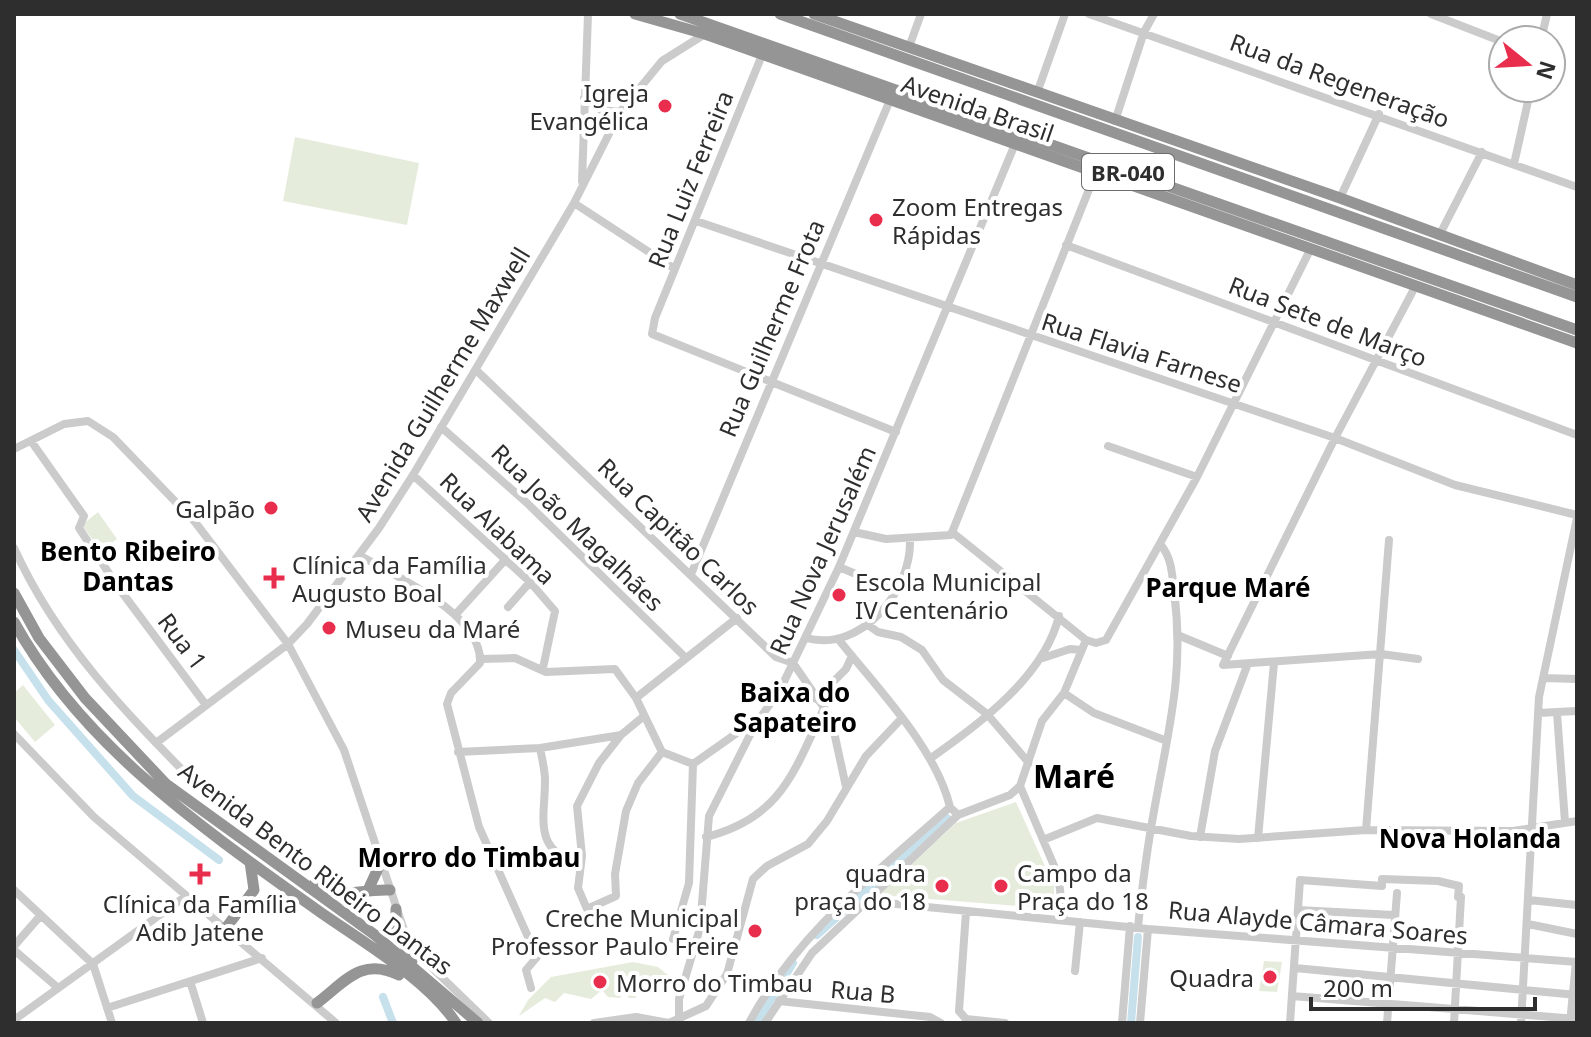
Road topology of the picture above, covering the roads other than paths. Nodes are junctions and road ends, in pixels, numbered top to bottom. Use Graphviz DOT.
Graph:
graph roads {
  1 [pos="588,14"];
  2 [pos="635,14"];
  3 [pos="680,14"];
  4 [pos="780,14"];
  5 [pos="798,14"];
  6 [pos="814,14"];
  7 [pos="921,14"];
  8 [pos="1065,14"];
  9 [pos="1089,14"];
  10 [pos="1154,14"];
  11 [pos="1431,14"];
  12 [pos="1144,32"];
  13 [pos="705,34"];
  14 [pos="1487,36"];
  15 [pos="909,47"];
  16 [pos="879,48"];
  17 [pos="762,55"];
  18 [pos="815,60"];
  19 [pos="1037,93"];
  20 [pos="584,98"];
  21 [pos="890,100"];
  22 [pos="1527,104"];
  23 [pos="620,112"];
  24 [pos="1379,114"];
  25 [pos="1115,121"];
  26 [pos="1015,144"];
  27 [pos="1482,152"];
  28 [pos="1514,164"];
  29 [pos="1096,172"];
  30 [pos="1229,172"];
  31 [pos="582,186"];
  32 [pos="1577,187"];
  33 [pos="1340,198"];
  34 [pos="574,203"];
  35 [pos="696,221"];
  36 [pos="1439,236"];
  37 [pos="1066,245"];
  38 [pos="1311,248"];
  39 [pos="1491,256"];
  40 [pos="819,264"];
  41 [pos="675,269"];
  42 [pos="1414,271"];
  43 [pos="1577,285"];
  44 [pos="1415,287"];
  45 [pos="1577,297"];
  46 [pos="1471,306"];
  47 [pos="947,308"];
  48 [pos="1276,323"];
  49 [pos="1577,330"];
  50 [pos="1029,336"];
  51 [pos="1577,343"];
  52 [pos="1375,360"];
  53 [pos="476,370"];
  54 [pos="770,384"];
  55 [pos="1235,403"];
  56 [pos="441,427"];
  57 [pos="896,432"];
  58 [pos="1577,435"];
  59 [pos="1335,438"];
  60 [pos="31,441"];
  61 [pos="1108,446"];
  62 [pos="14,449"];
  63 [pos="413,475"];
  64 [pos="1197,477"];
  65 [pos="1577,517"];
  66 [pos="854,532"];
  67 [pos="952,533"];
  68 [pos="910,539"];
  69 [pos="1389,540"];
  70 [pos="1161,545"];
  71 [pos="14,548"];
  72 [pos="359,555"];
  73 [pos="506,559"];
  74 [pos="839,567"];
  75 [pos="692,572"];
  76 [pos="530,582"];
  77 [pos="894,590"];
  78 [pos="14,593"];
  79 [pos="508,607"];
  80 [pos="456,614"];
  81 [pos="1059,616"];
  82 [pos="737,618"];
  83 [pos="14,622"];
  84 [pos="868,625"];
  85 [pos="1180,636"];
  86 [pos="806,638"];
  87 [pos="839,640"];
  88 [pos="1086,640"];
  89 [pos="288,644"];
  90 [pos="1082,650"];
  91 [pos="1381,654"];
  92 [pos="852,656"];
  93 [pos="686,658"];
  94 [pos="1042,658"];
  95 [pos="481,659"];
  96 [pos="1418,659"];
  97 [pos="1225,661"];
  98 [pos="793,663"];
  99 [pos="1274,663"];
  100 [pos="1247,666"];
  101 [pos="543,668"];
  102 [pos="1543,678"];
  103 [pos="1577,679"];
  104 [pos="1064,693"];
  105 [pos="636,698"];
  106 [pos="816,699"];
  107 [pos="206,705"];
  108 [pos="824,708"];
  109 [pos="1577,711"];
  110 [pos="1538,713"];
  111 [pos="1557,713"];
  112 [pos="987,714"];
  113 [pos="644,716"];
  114 [pos="902,718"];
  115 [pos="755,725"];
  116 [pos="14,734"];
  117 [pos="621,735"];
  118 [pos="1167,741"];
  119 [pos="156,743"];
  120 [pos="540,748"];
  121 [pos="458,752"];
  122 [pos="662,752"];
  123 [pos="931,758"];
  124 [pos="1029,763"];
  125 [pos="693,764"];
  126 [pos="1020,786"];
  127 [pos="846,787"];
  128 [pos="206,794"];
  129 [pos="950,807"];
  130 [pos="958,815"];
  131 [pos="1577,821"];
  132 [pos="1565,822"];
  133 [pos="1151,827"];
  134 [pos="1532,829"];
  135 [pos="1366,830"];
  136 [pos="706,837"];
  137 [pos="1200,837"];
  138 [pos="1258,838"];
  139 [pos="1043,840"];
  140 [pos="250,862"];
  141 [pos="380,864"];
  142 [pos="580,864"];
  143 [pos="299,878"];
  144 [pos="369,888"];
  145 [pos="14,890"];
  146 [pos="390,890"];
  147 [pos="1397,893"];
  148 [pos="186,896"];
  149 [pos="1529,900"];
  150 [pos="866,901"];
  151 [pos="1577,905"];
  152 [pos="396,909"];
  153 [pos="1298,910"];
  154 [pos="966,912"];
  155 [pos="41,915"];
  156 [pos="1394,915"];
  157 [pos="1064,920"];
  158 [pos="1080,922"];
  159 [pos="1528,924"];
  160 [pos="1139,927"];
  161 [pos="226,928"];
  162 [pos="1577,934"];
  163 [pos="673,939"];
  164 [pos="1296,941"];
  165 [pos="1394,946"];
  166 [pos="14,948"];
  167 [pos="1458,954"];
  168 [pos="262,958"];
  169 [pos="1526,958"];
  170 [pos="1577,962"];
  171 [pos="93,964"];
  172 [pos="414,965"];
  173 [pos="1295,968"];
  174 [pos="1075,971"];
  175 [pos="1390,976"];
  176 [pos="190,981"];
  177 [pos="417,984"];
  178 [pos="1457,984"];
  179 [pos="57,987"];
  180 [pos="1524,987"];
  181 [pos="531,988"];
  182 [pos="1574,995"];
  183 [pos="1292,996"];
  184 [pos="779,1001"];
  185 [pos="317,1003"];
  186 [pos="1388,1005"];
  187 [pos="107,1008"];
  188 [pos="1455,1009"];
  189 [pos="679,1018"];
  190 [pos="454,1019"];
  191 [pos="1522,1019"];
  192 [pos="14,1020"];
  193 [pos="1572,1020"];
  194 [pos="333,1022"];
  195 [pos="112,1023"];
  196 [pos="203,1023"];
  197 [pos="478,1023"];
  198 [pos="489,1023"];
  199 [pos="594,1023"];
  200 [pos="669,1023"];
  201 [pos="749,1023"];
  202 [pos="765,1023"];
  203 [pos="941,1023"];
  204 [pos="1005,1023"];
  205 [pos="1122,1023"];
  206 [pos="1140,1023"];
  207 [pos="1290,1023"];
  208 [pos="1387,1023"];
  209 [pos="1454,1023"];
  1 -- 20 [label="street"];
  2 -- 13 [label="highway, Avenida Brasil"];
  3 -- 18 [label="highway, Avenida Brasil / BR-040"];
  4 -- 16 [label="highway, Avenida Brasil / BR-040"];
  5 -- 16 [label="highway"];
  6 -- 15 [label="highway, Avenida Brasil"];
  7 -- 15 [label="street"];
  8 -- 19 [label="street"];
  9 -- 12 [label="street, Rua da Regeneração"];
  10 -- 12 [label="street"];
  11 -- 14 [label="street"];
  12 -- 24 [label="street, Rua da Regeneração"];
  12 -- 25 [label="street"];
  13 -- 17 [label="highway, Avenida Brasil"];
  13 -- 18 [label="highway"];
  13 -- 23 [label="street, Avenida Guilherme Maxwell"];
  15 -- 19 [label="highway, Avenida Brasil"];
  16 -- 30 [label="highway, Avenida Brasil / BR-040"];
  17 -- 21 [label="highway, Avenida Brasil"];
  17 -- 35 [label="street, Rua Luiz Ferreira"];
  18 -- 42 [label="highway, Avenida Brasil / BR-040"];
  19 -- 25 [label="highway, Avenida Brasil"];
  20 -- 23 [label="street"];
  20 -- 31 [label="street"];
  21 -- 26 [label="highway, Avenida Brasil"];
  21 -- 40 [label="street, Rua Guilherme Frota"];
  22 -- 28 [label="street"];
  23 -- 31 [label="street, Avenida Guilherme Maxwell"];
  24 -- 27 [label="street, Rua da Regeneração"];
  24 -- 33 [label="street"];
  25 -- 33 [label="highway, Avenida Brasil"];
  26 -- 29 [label="highway, Avenida Brasil"];
  26 -- 47 [label="street, Rua Nova Jerusalém"];
  27 -- 28 [label="street, Rua da Regeneração"];
  27 -- 36 [label="street"];
  28 -- 32 [label="street, Rua da Regeneração"];
  29 -- 37 [label="street"];
  29 -- 38 [label="highway, Avenida Brasil"];
  30 -- 39 [label="highway"];
  30 -- 45 [label="highway, Avenida Brasil / BR-040"];
  31 -- 34 [label="street, Avenida Guilherme Maxwell"];
  33 -- 36 [label="highway, Avenida Brasil"];
  34 -- 41 [label="street"];
  34 -- 53 [label="street, Avenida Guilherme Maxwell"];
  35 -- 40 [label="street, Rua Flavia Farnese"];
  35 -- 41 [label="street, Rua Luiz Ferreira"];
  36 -- 39 [label="highway, Avenida Brasil"];
  37 -- 48 [label="street, Rua Sete de Março"];
  37 -- 50 [label="street"];
  38 -- 44 [label="highway, Avenida Brasil"];
  38 -- 48 [label="street"];
  39 -- 43 [label="highway, Avenida Brasil"];
  40 -- 47 [label="street, Rua Flavia Farnese"];
  40 -- 54 [label="street, Rua Guilherme Frota"];
  41 -- 54 [label="street, Rua Luiz Ferreira"];
  42 -- 46 [label="highway"];
  42 -- 49 [label="highway, Avenida Brasil / BR-040"];
  44 -- 46 [label="highway, Avenida Brasil"];
  44 -- 52 [label="street"];
  46 -- 51 [label="highway, Avenida Brasil"];
  47 -- 50 [label="street, Rua Flavia Farnese"];
  47 -- 57 [label="street, Rua Nova Jerusalém"];
  48 -- 52 [label="street, Rua Sete de Março"];
  48 -- 55 [label="street"];
  50 -- 55 [label="street, Rua Flavia Farnese"];
  50 -- 67 [label="street"];
  52 -- 58 [label="street, Rua Sete de Março"];
  52 -- 59 [label="street"];
  53 -- 56 [label="street, Avenida Guilherme Maxwell"];
  53 -- 75 [label="street, Rua Capitão Carlos"];
  54 -- 57 [label="street"];
  54 -- 75 [label="street, Rua Guilherme Frota"];
  55 -- 59 [label="street, Rua Flavia Farnese"];
  55 -- 64 [label="street"];
  56 -- 63 [label="street, Avenida Guilherme Maxwell"];
  56 -- 93 [label="street, Rua João Magalhães"];
  57 -- 66 [label="street, Rua Nova Jerusalém"];
  59 -- 65 [label="street, Rua Flavia Farnese"];
  59 -- 97 [label="street"];
  60 -- 62 [label="street"];
  60 -- 89 [label="street"];
  60 -- 107 [label="street, Rua 1"];
  61 -- 64 [label="street"];
  63 -- 72 [label="street, Avenida Guilherme Maxwell"];
  63 -- 73 [label="street, Rua Alabama"];
  64 -- 70 [label="street"];
  65 -- 102 [label="street"];
  66 -- 68 [label="street"];
  66 -- 74 [label="street, Rua Nova Jerusalém"];
  67 -- 68 [label="street"];
  67 -- 81 [label="street"];
  68 -- 77 [label="street"];
  69 -- 91 [label="street"];
  70 -- 85 [label="street"];
  70 -- 88 [label="street"];
  71 -- 119 [label="street"];
  72 -- 80 [label="street"];
  72 -- 89 [label="street, Avenida Guilherme Maxwell"];
  73 -- 76 [label="street, Rua Alabama"];
  73 -- 80 [label="street"];
  74 -- 77 [label="street"];
  74 -- 86 [label="street, Rua Nova Jerusalém"];
  75 -- 82 [label="street, Rua Capitão Carlos"];
  76 -- 79 [label="street"];
  76 -- 101 [label="street, Rua Alabama"];
  77 -- 84 [label="street"];
  78 -- 143 [label="highway, Avenida Bento Ribeiro Dantas"];
  80 -- 95 [label="street"];
  81 -- 88 [label="street"];
  81 -- 94 [label="street"];
  82 -- 93 [label="street"];
  82 -- 98 [label="street, Rua Capitão Carlos"];
  83 -- 140 [label="highway, Avenida Bento Ribeiro Dantas"];
  84 -- 87 [label="street"];
  84 -- 112 [label="street"];
  85 -- 97 [label="street"];
  85 -- 118 [label="street"];
  86 -- 87 [label="street"];
  86 -- 98 [label="street, Rua Nova Jerusalém"];
  87 -- 92 [label="street"];
  88 -- 90 [label="street"];
  89 -- 107 [label="street, Avenida Guilherme Maxwell"];
  89 -- 141 [label="street"];
  90 -- 94 [label="street"];
  90 -- 104 [label="street"];
  91 -- 96 [label="street"];
  91 -- 99 [label="street"];
  91 -- 135 [label="street"];
  92 -- 106 [label="street"];
  92 -- 114 [label="street"];
  93 -- 105 [label="street"];
  94 -- 112 [label="street"];
  95 -- 101 [label="street"];
  95 -- 121 [label="street"];
  97 -- 100 [label="street"];
  98 -- 106 [label="street, Rua Capitão Carlos"];
  98 -- 115 [label="street, Rua Nova Jerusalém"];
  99 -- 100 [label="street"];
  99 -- 138 [label="street"];
  100 -- 137 [label="street"];
  101 -- 105 [label="street"];
  102 -- 103 [label="street"];
  102 -- 110 [label="street"];
  104 -- 118 [label="street"];
  104 -- 124 [label="street"];
  105 -- 113 [label="street"];
  106 -- 108 [label="street, Rua Capitão Carlos"];
  107 -- 119 [label="street, Avenida Guilherme Maxwell"];
  108 -- 127 [label="street, Rua Capitão Carlos"];
  108 -- 136 [label="street"];
  109 -- 111 [label="street"];
  110 -- 111 [label="street"];
  110 -- 134 [label="street"];
  111 -- 132 [label="street"];
  112 -- 123 [label="street"];
  112 -- 124 [label="street"];
  113 -- 117 [label="street"];
  113 -- 122 [label="street"];
  114 -- 123 [label="street"];
  114 -- 127 [label="street"];
  115 -- 125 [label="street"];
  115 -- 136 [label="street, Rua Nova Jerusalém"];
  116 -- 148 [label="street"];
  117 -- 120 [label="street"];
  117 -- 142 [label="street"];
  118 -- 133 [label="street"];
  119 -- 128 [label="street"];
  120 -- 121 [label="street"];
  120 -- 142 [label="street"];
  121 -- 181 [label="street"];
  122 -- 125 [label="street"];
  122 -- 142 [label="street"];
  123 -- 129 [label="street"];
  124 -- 126 [label="street"];
  125 -- 163 [label="street"];
  126 -- 130 [label="street"];
  126 -- 139 [label="street"];
  127 -- 189 [label="street"];
  129 -- 130 [label="street"];
  129 -- 201 [label="street"];
  130 -- 150 [label="street"];
  131 -- 132 [label="street"];
  132 -- 134 [label="street"];
  133 -- 137 [label="street"];
  133 -- 139 [label="street"];
  133 -- 160 [label="street"];
  134 -- 135 [label="street"];
  134 -- 149 [label="street"];
  135 -- 138 [label="street"];
  136 -- 189 [label="street, Rua Nova Jerusalém"];
  137 -- 138 [label="street"];
  139 -- 157 [label="street"];
  140 -- 161 [label="highway"];
  140 -- 177 [label="highway, Avenida Bento Ribeiro Dantas"];
  141 -- 144 [label="highway"];
  141 -- 146 [label="street"];
  143 -- 144 [label="highway"];
  143 -- 172 [label="highway, Avenida Bento Ribeiro Dantas"];
  144 -- 146 [label="highway"];
  145 -- 155 [label="street"];
  146 -- 152 [label="street"];
  147 -- 156 [label="street"];
  148 -- 161 [label="street"];
  148 -- 171 [label="street"];
  149 -- 151 [label="street"];
  149 -- 159 [label="street"];
  150 -- 154 [label="street, Rua Alayde Câmara Soares"];
  150 -- 184 [label="street"];
  152 -- 172 [label="highway"];
  152 -- 198 [label="street"];
  153 -- 156 [label="street"];
  153 -- 164 [label="street"];
  153 -- 167 [label="street"];
  154 -- 157 [label="street, Rua Alayde Câmara Soares"];
  154 -- 204 [label="street"];
  155 -- 166 [label="street"];
  155 -- 171 [label="street"];
  156 -- 165 [label="street"];
  157 -- 158 [label="street, Rua Alayde Câmara Soares"];
  158 -- 160 [label="street, Rua Alayde Câmara Soares"];
  158 -- 174 [label="street"];
  159 -- 162 [label="street"];
  159 -- 169 [label="street"];
  160 -- 164 [label="street, Rua Alayde Câmara Soares"];
  160 -- 205 [label="street"];
  160 -- 206 [label="street"];
  161 -- 168 [label="street"];
  164 -- 165 [label="street, Rua Alayde Câmara Soares"];
  164 -- 173 [label="street"];
  165 -- 167 [label="street, Rua Alayde Câmara Soares"];
  165 -- 175 [label="street"];
  166 -- 179 [label="street"];
  167 -- 169 [label="street, Rua Alayde Câmara Soares"];
  167 -- 178 [label="street"];
  168 -- 176 [label="street"];
  168 -- 185 [label="street"];
  169 -- 170 [label="street, Rua Alayde Câmara Soares"];
  169 -- 180 [label="street"];
  170 -- 182 [label="street"];
  171 -- 179 [label="street"];
  171 -- 187 [label="street"];
  172 -- 197 [label="highway, Avenida Bento Ribeiro Dantas"];
  173 -- 175 [label="street"];
  173 -- 183 [label="street"];
  175 -- 178 [label="street"];
  175 -- 186 [label="street"];
  176 -- 187 [label="street"];
  176 -- 196 [label="street"];
  177 -- 185 [label="highway"];
  177 -- 190 [label="highway, Avenida Bento Ribeiro Dantas"];
  178 -- 180 [label="street"];
  178 -- 188 [label="street"];
  179 -- 192 [label="street"];
  180 -- 182 [label="street"];
  180 -- 191 [label="street"];
  182 -- 193 [label="street"];
  183 -- 186 [label="street"];
  183 -- 207 [label="street"];
  184 -- 202 [label="street"];
  184 -- 203 [label="street, Rua B"];
  185 -- 194 [label="street"];
  186 -- 188 [label="street"];
  186 -- 208 [label="street"];
  187 -- 195 [label="street"];
  188 -- 191 [label="street"];
  188 -- 209 [label="street"];
  189 -- 200 [label="street"];
  191 -- 193 [label="street"];
  199 -- 200 [label="street"];
}
